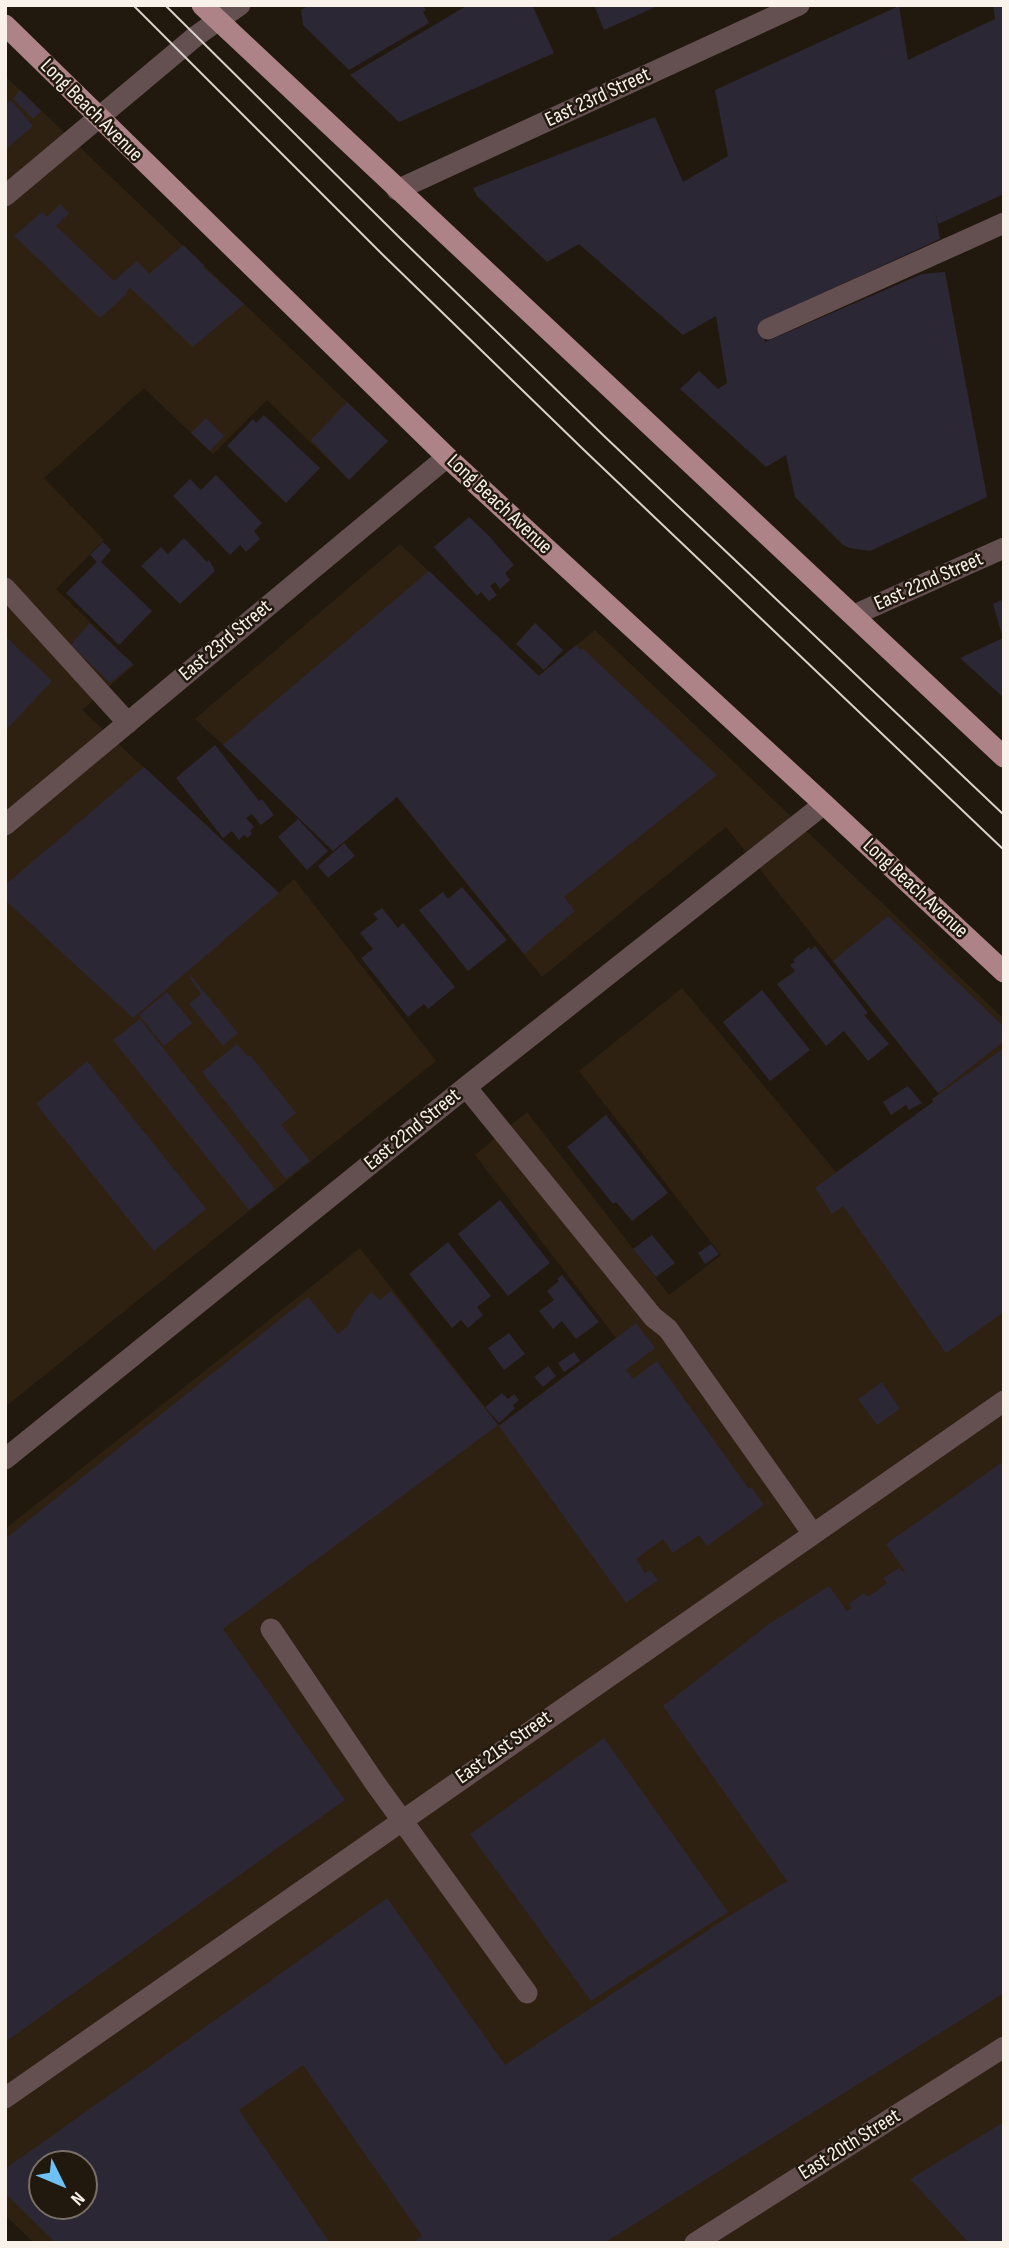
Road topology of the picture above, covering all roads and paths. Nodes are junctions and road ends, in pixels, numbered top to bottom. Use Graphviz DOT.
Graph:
graph roads {
  1 [pos="240,5"];
  2 [pos="799,5"];
  3 [pos="209,13"];
  4 [pos="5,26"];
  5 [pos="98,118"];
  6 [pos="397,190"];
  7 [pos="5,196"];
  8 [pos="1004,223"];
  9 [pos="768,329"];
  10 [pos="447,457"];
  11 [pos="1004,548"];
  12 [pos="5,587"];
  13 [pos="853,615"];
  14 [pos="128,723"];
  15 [pos="1004,757"];
  16 [pos="824,804"];
  17 [pos="5,825"];
  18 [pos="1004,972"];
  19 [pos="466,1087"];
  20 [pos="1004,1401"];
  21 [pos="5,1459"];
  22 [pos="813,1534"];
  23 [pos="271,1629"];
  24 [pos="401,1820"];
  25 [pos="527,1993"];
  26 [pos="1004,2047"];
  27 [pos="5,2098"];
  28 [pos="695,2243"];
  1 -- 3 [label="street"];
  2 -- 6 [label="street, East 23rd Street"];
  3 -- 5 [label="street"];
  3 -- 6 [label="main road"];
  4 -- 5 [label="main road, Long Beach Avenue"];
  5 -- 7 [label="street"];
  5 -- 10 [label="main road, Long Beach Avenue"];
  6 -- 13 [label="main road"];
  8 -- 9 [label="street"];
  10 -- 14 [label="street, East 23rd Street"];
  10 -- 16 [label="main road, Long Beach Avenue"];
  11 -- 13 [label="street, East 22nd Street"];
  12 -- 14 [label="street"];
  13 -- 15 [label="main road"];
  14 -- 17 [label="street, East 23rd Street"];
  16 -- 18 [label="main road, Long Beach Avenue"];
  16 -- 19 [label="street, East 22nd Street"];
  19 -- 21 [label="street, East 22nd Street"];
  19 -- 22 [label="street"];
  20 -- 22 [label="street, East 21st Street"];
  22 -- 24 [label="street, East 21st Street"];
  23 -- 24 [label="street"];
  24 -- 25 [label="street"];
  24 -- 27 [label="street, East 21st Street"];
  26 -- 28 [label="street, East 20th Street"];
}
